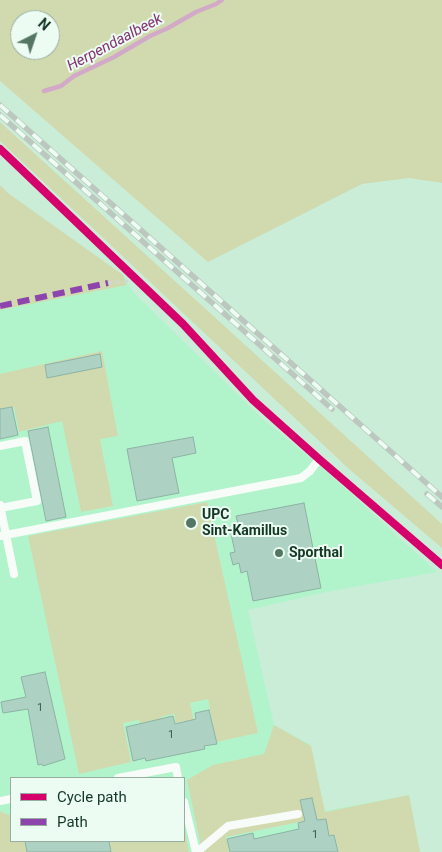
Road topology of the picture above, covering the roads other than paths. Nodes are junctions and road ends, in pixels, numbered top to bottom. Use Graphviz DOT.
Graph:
graph roads {
  1 [pos="0,446"];
  2 [pos="319,460"];
  3 [pos="0,507"];
  4 [pos="3,535"];
  5 [pos="14,574"];
  6 [pos="123,777"];
  7 [pos="178,777"];
  8 [pos="185,806"];
  9 [pos="298,814"];
  10 [pos="196,852"];
  1 -- 3 [label="lane"];
  2 -- 4 [label="lane"];
  3 -- 4 [label="lane"];
  4 -- 5 [label="lane"];
  6 -- 7 [label="lane"];
  8 -- 10 [label="lane"];
  9 -- 10 [label="lane"];
}
